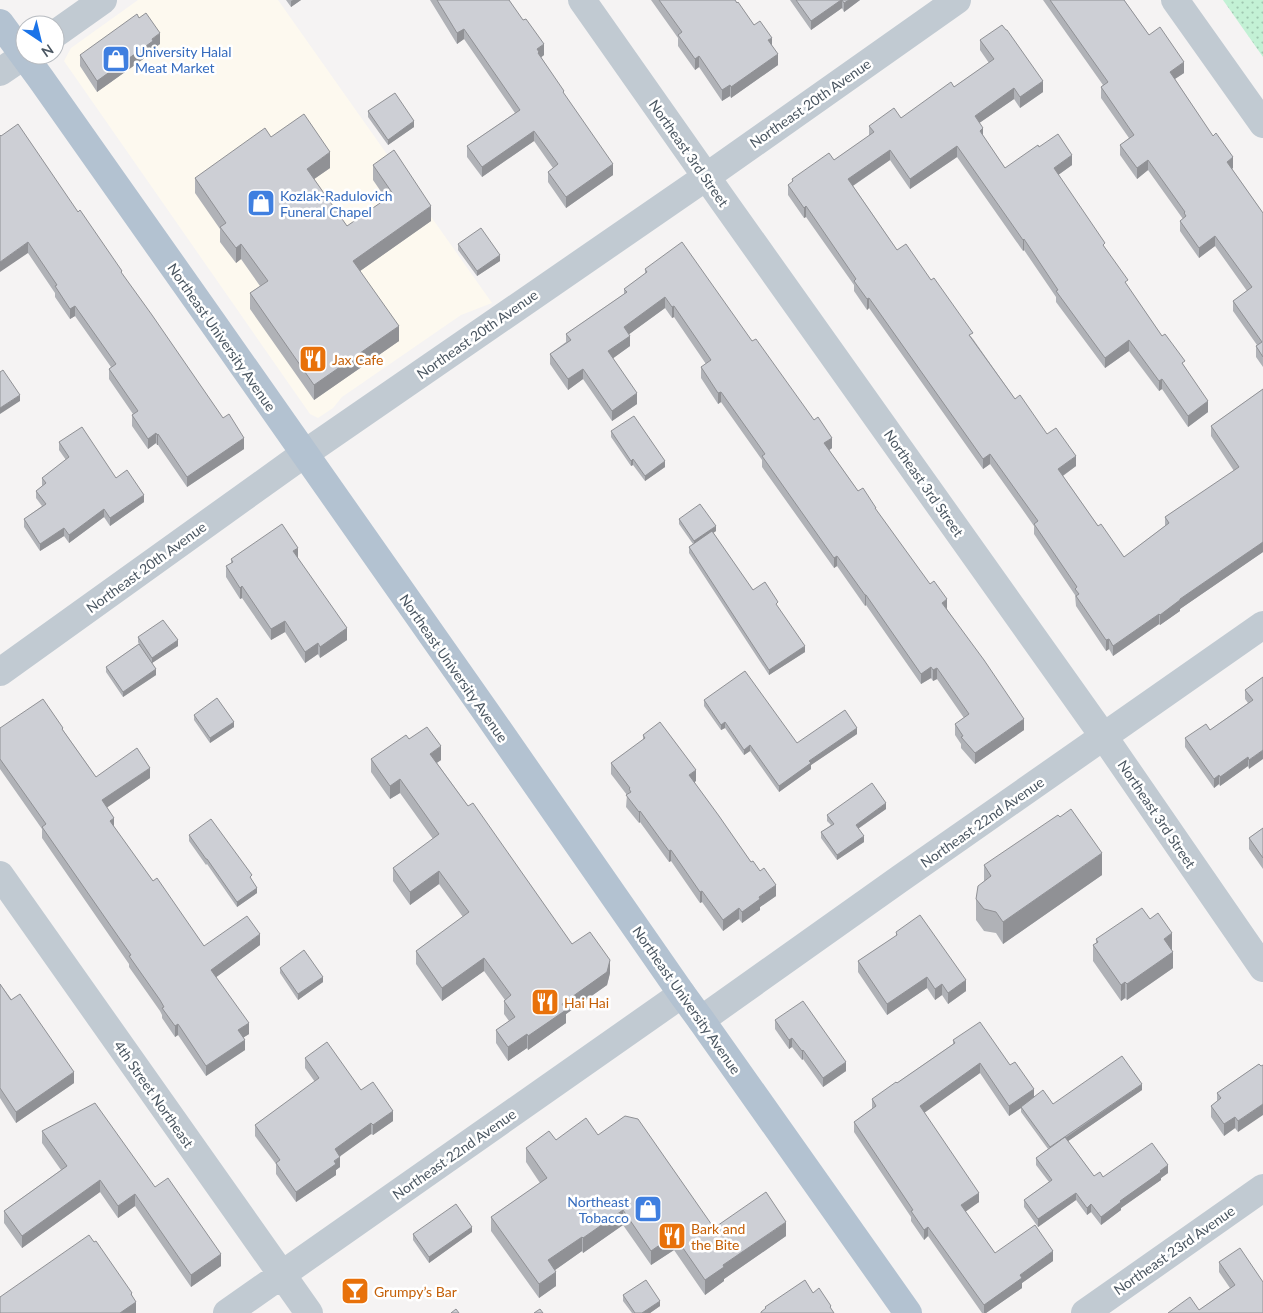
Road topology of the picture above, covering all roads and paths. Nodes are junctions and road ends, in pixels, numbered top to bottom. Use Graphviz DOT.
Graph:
graph roads {
  1 [pos="103,0"];
  2 [pos="582,0"];
  3 [pos="957,0"];
  4 [pos="1175,0"];
  5 [pos="0,23"];
  6 [pos="65,27"];
  7 [pos="15,43"];
  8 [pos="15,61"];
  9 [pos="31,65"];
  10 [pos="0,72"];
  11 [pos="1263,124"];
  12 [pos="706,177"];
  13 [pos="304,454"];
  14 [pos="1263,625"];
  15 [pos="0,672"];
  16 [pos="1104,737"];
  17 [pos="0,875"];
  18 [pos="1263,968"];
  19 [pos="682,994"];
  20 [pos="701,1020"];
  21 [pos="1263,1188"];
  22 [pos="283,1275"];
  23 [pos="227,1313"];
  24 [pos="310,1313"];
  25 [pos="908,1313"];
  26 [pos="1085,1313"];
  1 -- 6 [label="street"];
  2 -- 12 [label="street, Northeast 3rd Street"];
  3 -- 12 [label="street, Northeast 20th Avenue"];
  4 -- 11 [label="street"];
  5 -- 7 [label="main road, Northeast University Avenue"];
  8 -- 10 [label="street"];
  9 -- 13 [label="main road, Northeast University Avenue"];
  12 -- 13 [label="street, Northeast 20th Avenue"];
  12 -- 16 [label="street, Northeast 3rd Street"];
  13 -- 15 [label="street, Northeast 20th Avenue"];
  13 -- 19 [label="main road, Northeast University Avenue"];
  14 -- 16 [label="street, Northeast 22nd Avenue"];
  16 -- 18 [label="street, Northeast 3rd Street"];
  16 -- 20 [label="street, Northeast 22nd Avenue"];
  17 -- 22 [label="street, 4th Street Northeast"];
  19 -- 20 [label="main road, Northeast University Avenue"];
  19 -- 22 [label="street, Northeast 22nd Avenue"];
  20 -- 25 [label="main road, Northeast University Avenue"];
  21 -- 26 [label="street, Northeast 23rd Avenue"];
  22 -- 23 [label="street, Northeast 22nd Avenue"];
  22 -- 24 [label="street, 4th Street Northeast"];
}
